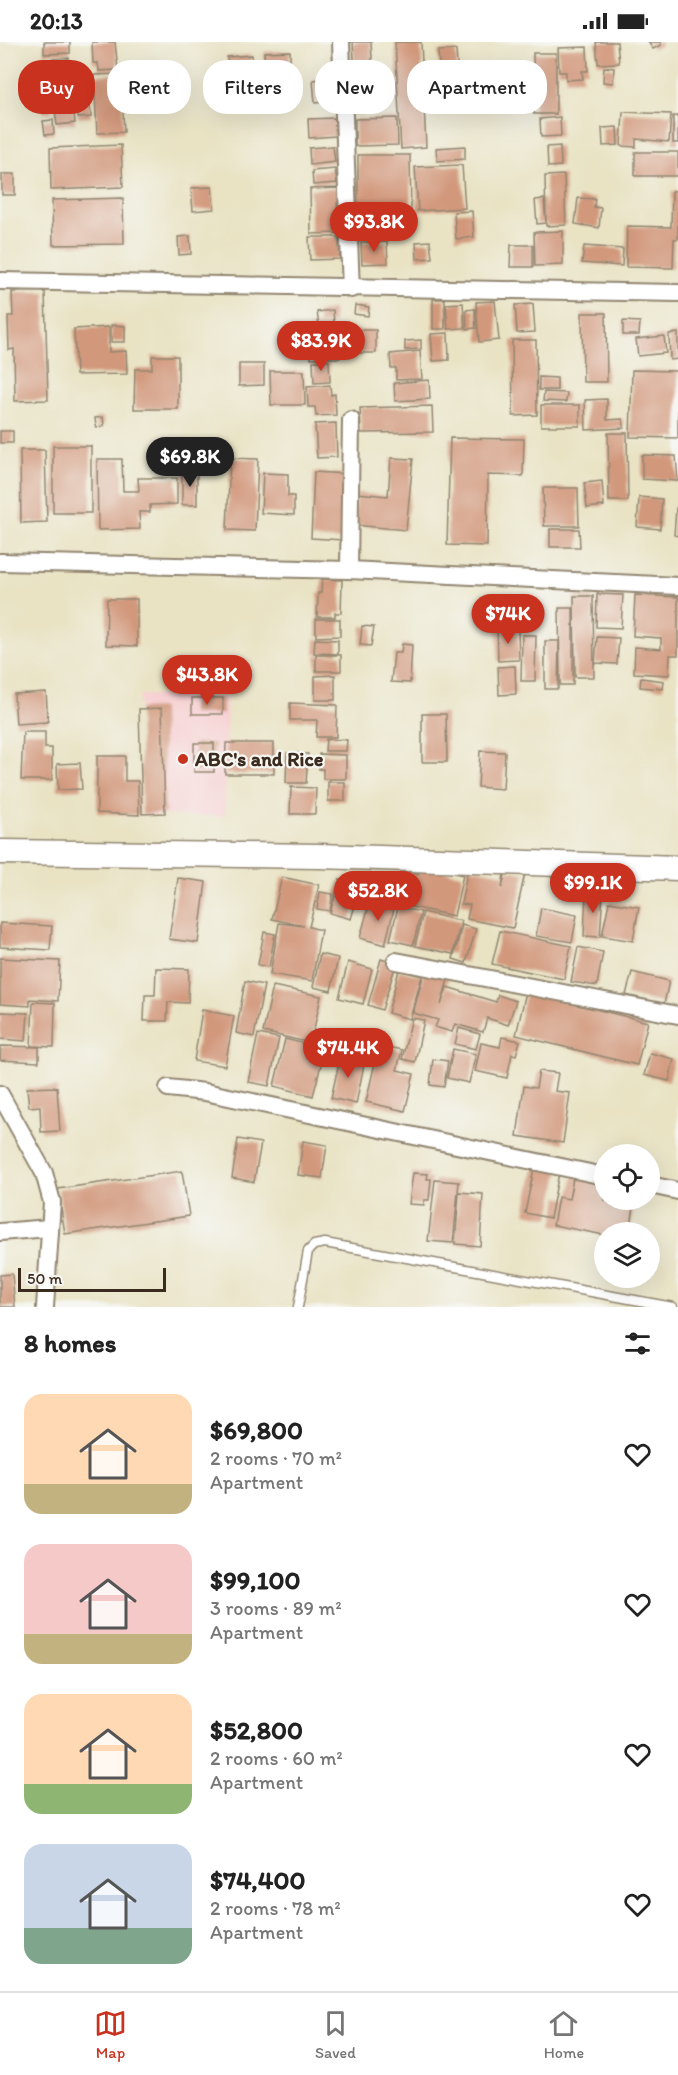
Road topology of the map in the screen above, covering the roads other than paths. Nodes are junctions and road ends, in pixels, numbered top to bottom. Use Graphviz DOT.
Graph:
graph roads {
  1 [pos="341,42"];
  2 [pos="0,281"];
  3 [pos="351,289"];
  4 [pos="678,293"];
  5 [pos="351,420"];
  6 [pos="0,562"];
  7 [pos="349,570"];
  8 [pos="678,586"];
  9 [pos="0,852"];
  10 [pos="678,868"];
  11 [pos="396,961"];
  12 [pos="678,1015"];
  13 [pos="168,1088"];
  14 [pos="0,1094"];
  15 [pos="594,1174"];
  16 [pos="660,1187"];
  17 [pos="678,1191"];
  18 [pos="49,1228"];
  19 [pos="0,1233"];
  20 [pos="45,1307"];
  21 [pos="298,1307"];
  22 [pos="673,1307"];
  1 -- 3 [label="street"];
  2 -- 3 [label="street"];
  3 -- 4 [label="street"];
  5 -- 7 [label="street"];
  6 -- 7 [label="street"];
  7 -- 8 [label="street"];
  9 -- 10 [label="street"];
  11 -- 12 [label="street"];
  13 -- 15 [label="street"];
  14 -- 18 [label="street"];
  16 -- 17 [label="street"];
  18 -- 19 [label="street"];
  18 -- 20 [label="street"];
  21 -- 22 [label="lane"];
}
